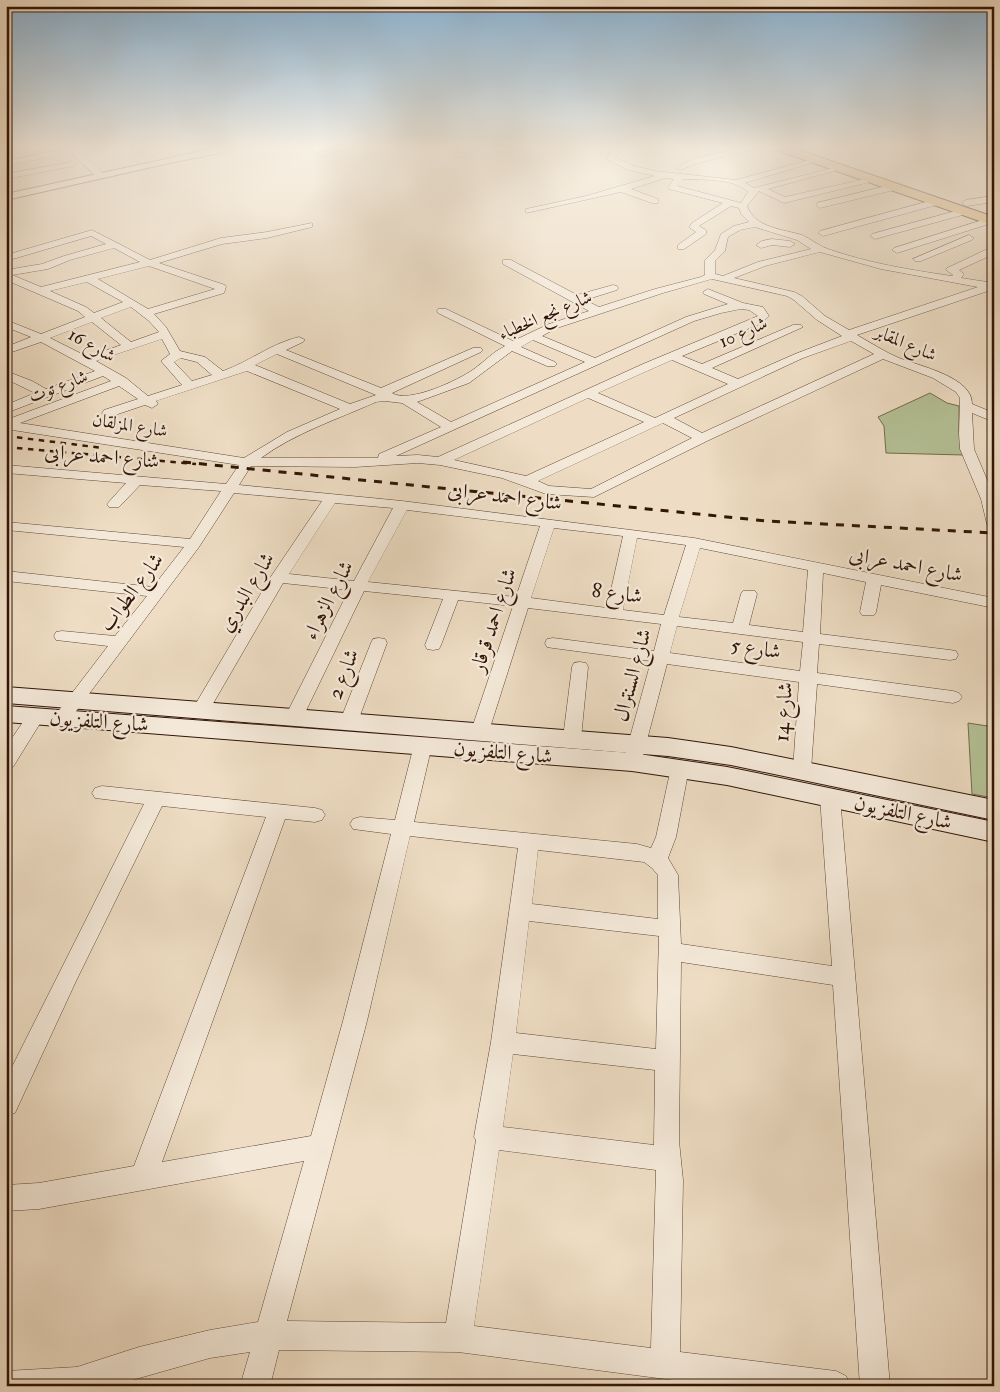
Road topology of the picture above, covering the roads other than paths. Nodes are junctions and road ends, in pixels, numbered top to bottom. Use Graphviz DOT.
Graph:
graph roads {
  1 [pos="714,213"];
  2 [pos="746,213"];
  3 [pos="897,213"];
  4 [pos="947,213"];
  5 [pos="977,213"];
  6 [pos="993,221"];
  7 [pos="309,225"];
  8 [pos="760,225"];
  9 [pos="823,233"];
  10 [pos="745,236"];
  11 [pos="875,236"];
  12 [pos="805,240"];
  13 [pos="115,244"];
  14 [pos="761,245"];
  15 [pos="681,247"];
  16 [pos="821,249"];
  17 [pos="994,249"];
  18 [pos="897,250"];
  19 [pos="82,253"];
  20 [pos="6,258"];
  21 [pos="918,259"];
  22 [pos="94,260"];
  23 [pos="149,262"];
  24 [pos="507,262"];
  25 [pos="740,262"];
  26 [pos="762,264"];
  27 [pos="59,274"];
  28 [pos="710,276"];
  29 [pos="7,277"];
  30 [pos="83,280"];
  31 [pos="724,280"];
  32 [pos="955,280"];
  33 [pos="993,286"];
  34 [pos="613,288"];
  35 [pos="39,291"];
  36 [pos="708,292"];
  37 [pos="576,299"];
  38 [pos="131,303"];
  39 [pos="742,306"];
  40 [pos="442,311"];
  41 [pos="598,311"];
  42 [pos="146,313"];
  43 [pos="94,317"];
  44 [pos="6,322"];
  45 [pos="797,327"];
  46 [pos="165,334"];
  47 [pos="533,336"];
  48 [pos="849,336"];
  49 [pos="42,338"];
  50 [pos="299,340"];
  51 [pos="129,346"];
  52 [pos="511,346"];
  53 [pos="277,350"];
  54 [pos="477,350"];
  55 [pos="6,351"];
  56 [pos="176,353"];
  57 [pos="882,355"];
  58 [pos="672,356"];
  59 [pos="86,361"];
  60 [pos="595,362"];
  61 [pos="551,364"];
  62 [pos="246,366"];
  63 [pos="703,368"];
  64 [pos="104,371"];
  65 [pos="6,375"];
  66 [pos="220,375"];
  67 [pos="122,381"];
  68 [pos="739,384"];
  69 [pos="188,385"];
  70 [pos="45,394"];
  71 [pos="590,394"];
  72 [pos="393,397"];
  73 [pos="146,400"];
  74 [pos="967,406"];
  75 [pos="156,408"];
  76 [pos="6,409"];
  77 [pos="351,409"];
  78 [pos="108,413"];
  79 [pos="994,418"];
  80 [pos="659,420"];
  81 [pos="6,424"];
  82 [pos="450,427"];
  83 [pos="702,438"];
  84 [pos="252,458"];
  85 [pos="440,461"];
  86 [pos="373,462"];
  87 [pos="6,469"];
  88 [pos="137,480"];
  89 [pos="527,481"];
  90 [pos="229,488"];
  91 [pos="331,498"];
  92 [pos="114,504"];
  93 [pos="402,505"];
  94 [pos="548,523"];
  95 [pos="994,524"];
  96 [pos="6,526"];
  97 [pos="631,533"];
  98 [pos="694,542"];
  99 [pos="194,544"];
  100 [pos="816,568"];
  101 [pos="6,576"];
  102 [pos="278,578"];
  103 [pos="874,579"];
  104 [pos="359,586"];
  105 [pos="158,592"];
  106 [pos="749,594"];
  107 [pos="452,595"];
  108 [pos="521,602"];
  109 [pos="994,604"];
  110 [pos="868,612"];
  111 [pos="614,614"];
  112 [pos="670,621"];
  113 [pos="740,629"];
  114 [pos="62,636"];
  115 [pos="811,638"];
  116 [pos="120,642"];
  117 [pos="379,643"];
  118 [pos="553,643"];
  119 [pos="433,645"];
  120 [pos="950,655"];
  121 [pos="660,658"];
  122 [pos="580,667"];
  123 [pos="808,678"];
  124 [pos="6,695"];
  125 [pos="953,697"];
  126 [pos="69,709"];
  127 [pos="201,710"];
  128 [pos="6,714"];
  129 [pos="35,716"];
  130 [pos="294,717"];
  131 [pos="349,721"];
  132 [pos="480,731"];
  133 [pos="572,738"];
  134 [pos="423,745"];
  135 [pos="635,753"];
  136 [pos="6,762"];
  137 [pos="729,766"];
  138 [pos="680,768"];
  139 [pos="802,770"];
  140 [pos="102,793"];
  141 [pos="830,797"];
  142 [pos="156,799"];
  143 [pos="994,810"];
  144 [pos="278,811"];
  145 [pos="315,815"];
  146 [pos="360,824"];
  147 [pos="402,829"];
  148 [pos="994,832"];
  149 [pos="529,842"];
  150 [pos="657,859"];
  151 [pos="520,911"];
  152 [pos="670,940"];
  153 [pos="844,977"];
  154 [pos="502,1042"];
  155 [pos="669,1062"];
  156 [pos="6,1105"];
  157 [pos="487,1137"];
  158 [pos="320,1146"];
  159 [pos="666,1159"];
  160 [pos="143,1178"];
  161 [pos="6,1198"];
  162 [pos="268,1335"];
  163 [pos="458,1338"];
  164 [pos="665,1363"];
  165 [pos="76,1384"];
  166 [pos="6,1386"];
  167 [pos="255,1386"];
  168 [pos="836,1386"];
  169 [pos="875,1386"];
  1 -- 15 [label="street"];
  2 -- 8 [label="street"];
  3 -- 9 [label="street"];
  4 -- 11 [label="street"];
  5 -- 6 [label="main road"];
  6 -- 18 [label="street"];
  6 -- 21 [label="street"];
  7 -- 23 [label="street"];
  8 -- 10 [label="street"];
  8 -- 12 [label="street"];
  8 -- 28 [label="street"];
  12 -- 14 [label="street"];
  12 -- 16 [label="street"];
  13 -- 19 [label="street"];
  13 -- 20 [label="street"];
  13 -- 23 [label="street"];
  16 -- 26 [label="street"];
  16 -- 32 [label="street"];
  17 -- 32 [label="street"];
  19 -- 22 [label="street"];
  19 -- 29 [label="street"];
  23 -- 30 [label="street"];
  23 -- 42 [label="street"];
  24 -- 37 [label="street"];
  25 -- 26 [label="street"];
  26 -- 31 [label="street"];
  27 -- 30 [label="street"];
  28 -- 31 [label="street, شارع المقابر"];
  28 -- 41 [label="street, شارع نجع الخطباء"];
  29 -- 35 [label="street"];
  30 -- 35 [label="street"];
  30 -- 38 [label="street"];
  31 -- 48 [label="street, شارع المقابر"];
  32 -- 33 [label="street"];
  33 -- 48 [label="street"];
  34 -- 37 [label="street"];
  35 -- 43 [label="street"];
  36 -- 39 [label="street"];
  37 -- 41 [label="street"];
  38 -- 42 [label="street"];
  38 -- 43 [label="street"];
  39 -- 58 [label="street"];
  39 -- 60 [label="street"];
  40 -- 52 [label="street"];
  41 -- 47 [label="street, شارع نجع الخطباء"];
  42 -- 46 [label="street"];
  43 -- 49 [label="street"];
  43 -- 51 [label="street"];
  44 -- 49 [label="street, شارع 16"];
  45 -- 63 [label="street, شارع 10"];
  46 -- 51 [label="street"];
  46 -- 56 [label="street"];
  47 -- 52 [label="street, شارع نجع الخطباء"];
  47 -- 60 [label="street"];
  48 -- 57 [label="street, شارع المقابر"];
  48 -- 68 [label="street"];
  49 -- 55 [label="street"];
  49 -- 59 [label="street, شارع 16"];
  50 -- 53 [label="street"];
  51 -- 59 [label="street"];
  52 -- 61 [label="street"];
  52 -- 72 [label="street, شارع نجع الخطباء"];
  53 -- 62 [label="street"];
  53 -- 72 [label="street"];
  54 -- 72 [label="street"];
  56 -- 66 [label="street"];
  56 -- 69 [label="street"];
  57 -- 74 [label="street, شارع المقابر"];
  57 -- 83 [label="street, شارع المزلقان"];
  58 -- 63 [label="street"];
  58 -- 71 [label="street"];
  59 -- 64 [label="street, شارع 16"];
  60 -- 82 [label="street"];
  62 -- 66 [label="street"];
  62 -- 77 [label="street"];
  63 -- 68 [label="street"];
  64 -- 67 [label="street, شارع 16"];
  64 -- 70 [label="street"];
  65 -- 70 [label="street"];
  66 -- 69 [label="street"];
  67 -- 73 [label="street, شارع 16"];
  67 -- 81 [label="street, شارع توت"];
  68 -- 80 [label="street"];
  69 -- 73 [label="street"];
  70 -- 76 [label="street"];
  71 -- 80 [label="street"];
  71 -- 85 [label="street"];
  72 -- 77 [label="street, شارع نجع الخطباء"];
  72 -- 82 [label="street"];
  73 -- 75 [label="street, شارع 16"];
  73 -- 78 [label="street"];
  74 -- 79 [label="street"];
  74 -- 95 [label="street"];
  77 -- 84 [label="street, شارع نجع الخطباء"];
  80 -- 83 [label="street"];
  80 -- 89 [label="street"];
  81 -- 84 [label="street, شارع المزلقان"];
  82 -- 86 [label="street"];
  83 -- 89 [label="street, شارع المزلقان"];
  84 -- 86 [label="street, شارع المزلقان"];
  84 -- 90 [label="street, شارع نجع الخطباء"];
  85 -- 86 [label="street, شارع المزلقان"];
  85 -- 89 [label="street, شارع المزلقان"];
  87 -- 88 [label="street, شارع احمد عرابى"];
  88 -- 90 [label="street, شارع احمد عرابى"];
  88 -- 92 [label="street"];
  90 -- 91 [label="street, شارع احمد عرابى"];
  90 -- 99 [label="street, شارع الطواب"];
  91 -- 93 [label="street, شارع احمد عرابى"];
  91 -- 102 [label="street, شارع البدري"];
  93 -- 94 [label="street, شارع احمد عرابى"];
  93 -- 104 [label="street, شارع الزهراء"];
  94 -- 97 [label="street, شارع احمد عرابى"];
  94 -- 108 [label="street, شارع احمد قرقار"];
  96 -- 99 [label="street"];
  97 -- 98 [label="street, شارع احمد عرابى"];
  97 -- 111 [label="street"];
  98 -- 100 [label="street, شارع احمد عرابى"];
  98 -- 112 [label="street, شارع السنترال"];
  99 -- 105 [label="street, شارع الطواب"];
  100 -- 103 [label="street, شارع احمد عرابى"];
  100 -- 115 [label="street, شارع 14"];
  101 -- 105 [label="street"];
  102 -- 104 [label="street, شارع 8"];
  102 -- 127 [label="street, شارع البدري"];
  103 -- 109 [label="street, شارع احمد عرابى"];
  103 -- 110 [label="street"];
  104 -- 107 [label="street, شارع 8"];
  104 -- 130 [label="street, شارع الزهراء"];
  105 -- 116 [label="street, شارع الطواب"];
  106 -- 113 [label="street"];
  107 -- 108 [label="street, شارع 8"];
  107 -- 119 [label="street"];
  108 -- 111 [label="street, شارع 8"];
  108 -- 132 [label="street, شارع احمد قرقار"];
  111 -- 112 [label="street, شارع 8"];
  112 -- 113 [label="street, شارع 8"];
  112 -- 121 [label="street, شارع السنترال"];
  113 -- 115 [label="street, شارع 8"];
  114 -- 116 [label="street"];
  115 -- 120 [label="street, شارع 8"];
  115 -- 123 [label="street, شارع 14"];
  116 -- 126 [label="street, شارع الطواب"];
  117 -- 131 [label="street, شارع 2"];
  118 -- 121 [label="street, شارع 5"];
  121 -- 123 [label="street, شارع 5"];
  121 -- 135 [label="street, شارع السنترال"];
  122 -- 133 [label="street"];
  123 -- 125 [label="street, شارع 5"];
  123 -- 139 [label="street, شارع 14"];
  124 -- 126 [label="main road, شارع التلفزيون"];
  126 -- 127 [label="main road, شارع التلفزيون"];
  126 -- 129 [label="main road, شارع التلفزيون"];
  126 -- 134 [label="main road, شارع التلفزيون"];
  127 -- 130 [label="main road, شارع التلفزيون"];
  128 -- 129 [label="main road, شارع التلفزيون"];
  129 -- 136 [label="street"];
  130 -- 131 [label="main road, شارع التلفزيون"];
  131 -- 132 [label="main road, شارع التلفزيون"];
  132 -- 133 [label="main road, شارع التلفزيون"];
  133 -- 135 [label="main road, شارع التلفزيون"];
  134 -- 135 [label="main road, شارع التلفزيون"];
  134 -- 147 [label="street"];
  135 -- 137 [label="main road, شارع التلفزيون"];
  135 -- 138 [label="main road, شارع التلفزيون"];
  137 -- 138 [label="main road, شارع التلفزيون"];
  137 -- 139 [label="main road, شارع التلفزيون"];
  137 -- 141 [label="main road, شارع التلفزيون"];
  138 -- 150 [label="street"];
  139 -- 143 [label="main road, شارع التلفزيون"];
  140 -- 142 [label="street"];
  141 -- 148 [label="main road, شارع التلفزيون"];
  141 -- 153 [label="street"];
  142 -- 144 [label="street"];
  142 -- 156 [label="street"];
  144 -- 145 [label="street"];
  144 -- 160 [label="street"];
  146 -- 147 [label="street"];
  147 -- 149 [label="street"];
  147 -- 158 [label="street"];
  149 -- 150 [label="street"];
  149 -- 151 [label="street"];
  150 -- 152 [label="street"];
  151 -- 152 [label="street"];
  151 -- 154 [label="street"];
  152 -- 153 [label="street"];
  152 -- 155 [label="street"];
  153 -- 169 [label="street"];
  154 -- 155 [label="street"];
  154 -- 157 [label="street"];
  155 -- 159 [label="street"];
  157 -- 159 [label="street"];
  157 -- 163 [label="street"];
  158 -- 160 [label="street"];
  158 -- 162 [label="street"];
  159 -- 164 [label="street"];
  160 -- 161 [label="street"];
  162 -- 163 [label="street"];
  162 -- 165 [label="street"];
  162 -- 167 [label="street"];
  163 -- 164 [label="street"];
  164 -- 168 [label="street"];
  165 -- 166 [label="street"];
}
